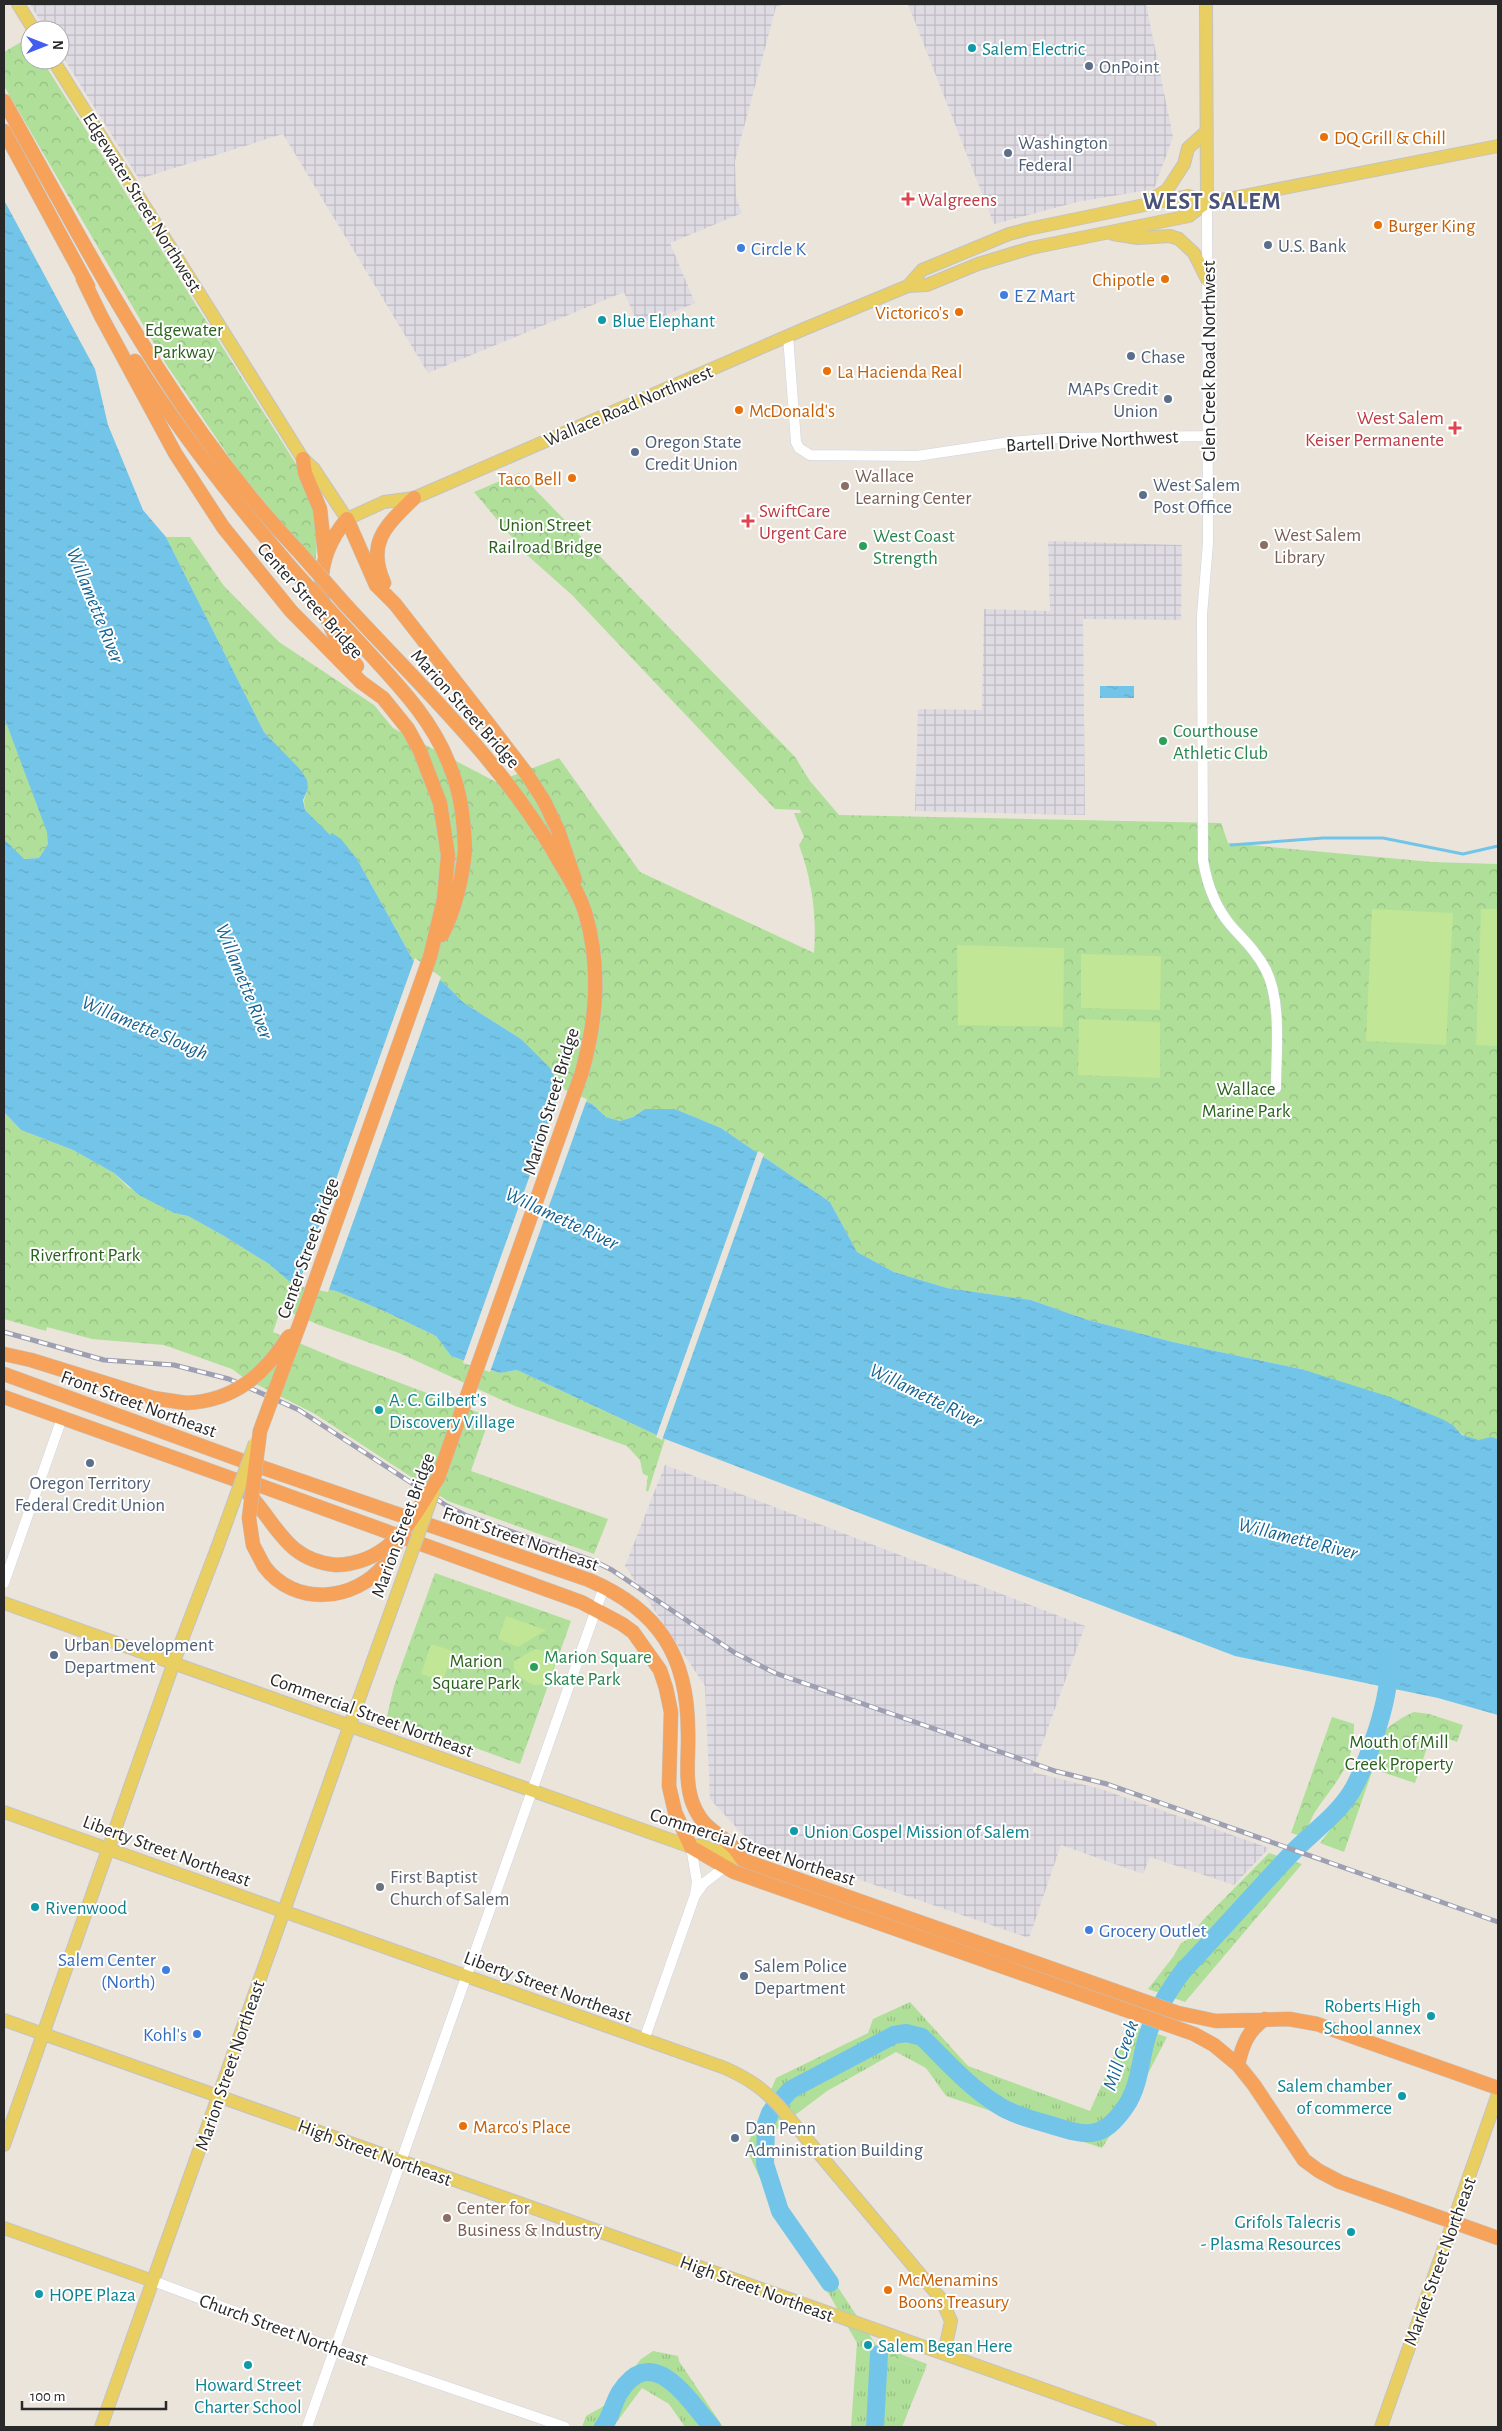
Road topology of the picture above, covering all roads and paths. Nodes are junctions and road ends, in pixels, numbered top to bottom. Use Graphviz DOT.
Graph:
graph roads {
  1 [pos="18,4"];
  2 [pos="1206,4"];
  3 [pos="28,20"];
  4 [pos="59,70"];
  5 [pos="4,101"];
  6 [pos="4,131"];
  7 [pos="1207,131"];
  8 [pos="1498,146"];
  9 [pos="1207,202"];
  10 [pos="1142,205"];
  11 [pos="1104,232"];
  12 [pos="83,279"];
  13 [pos="1208,280"];
  14 [pos="908,286"];
  15 [pos="788,336"];
  16 [pos="1208,436"];
  17 [pos="303,459"];
  18 [pos="414,498"];
  19 [pos="347,520"];
  20 [pos="325,554"];
  21 [pos="395,604"];
  22 [pos="383,698"];
  23 [pos="578,891"];
  24 [pos="430,957"];
  25 [pos="1276,1088"];
  26 [pos="303,1315"];
  27 [pos="4,1354"];
  28 [pos="4,1374"];
  29 [pos="4,1397"];
  30 [pos="62,1418"];
  31 [pos="260,1431"];
  32 [pos="438,1478"];
  33 [pos="236,1480"];
  34 [pos="400,1536"];
  35 [pos="4,1583"];
  36 [pos="604,1587"];
  37 [pos="4,1603"];
  38 [pos="596,1609"];
  39 [pos="174,1663"];
  40 [pos="655,1664"];
  41 [pos="684,1678"];
  42 [pos="358,1702"];
  43 [pos="349,1725"];
  44 [pos="532,1790"];
  45 [pos="4,1812"];
  46 [pos="690,1847"];
  47 [pos="108,1849"];
  48 [pos="743,1860"];
  49 [pos="725,1867"];
  50 [pos="695,1895"];
  51 [pos="284,1911"];
  52 [pos="466,1976"];
  53 [pos="1127,2002"];
  54 [pos="1175,2019"];
  55 [pos="1265,2019"];
  56 [pos="4,2020"];
  57 [pos="43,2034"];
  58 [pos="644,2040"];
  59 [pos="1238,2065"];
  60 [pos="1498,2088"];
  61 [pos="1498,2094"];
  62 [pos="218,2096"];
  63 [pos="4,2145"];
  64 [pos="401,2161"];
  65 [pos="1453,2222"];
  66 [pos="4,2228"];
  67 [pos="1498,2238"];
  68 [pos="153,2281"];
  69 [pos="336,2349"];
  70 [pos="944,2354"];
  71 [pos="101,2427"];
  72 [pos="307,2427"];
  73 [pos="565,2427"];
  74 [pos="1150,2427"];
  75 [pos="1381,2427"];
  1 -- 3 [label="main road"];
  2 -- 7 [label="main road, Glen Creek Road Northwest"];
  4 -- 17 [label="main road, Edgewater Street Northwest"];
  5 -- 23 [label="highway, Marion Street Bridge, bridge"];
  6 -- 12 [label="highway"];
  7 -- 9 [label="main road, Glen Creek Road Northwest"];
  7 -- 10 [label="main road"];
  8 -- 9 [label="main road, Wallace Road Northwest"];
  9 -- 10 [label="main road, Wallace Road Northwest"];
  9 -- 11 [label="main road, Wallace Road Northwest"];
  9 -- 13 [label="street, Glen Creek Road Northwest"];
  10 -- 14 [label="main road, Wallace Road Northwest"];
  11 -- 13 [label="main road"];
  11 -- 14 [label="main road, Wallace Road Northwest"];
  12 -- 22 [label="highway, Center Street Bridge"];
  12 -- 24 [label="highway, Center Street Bridge, bridge"];
  13 -- 16 [label="street, Glen Creek Road Northwest"];
  14 -- 15 [label="main road, Wallace Road Northwest"];
  15 -- 16 [label="street, Bartell Drive Northwest"];
  15 -- 18 [label="main road, Wallace Road Northwest"];
  16 -- 25 [label="street, Glen Creek Road Northwest"];
  17 -- 19 [label="main road, Edgewater Street Northwest"];
  17 -- 20 [label="highway"];
  18 -- 19 [label="main road, Wallace Road Northwest"];
  18 -- 21 [label="highway"];
  19 -- 20 [label="highway"];
  19 -- 21 [label="highway"];
  20 -- 22 [label="highway"];
  21 -- 23 [label="highway"];
  22 -- 24 [label="highway, Center Street Bridge"];
  23 -- 32 [label="highway, Marion Street Bridge"];
  24 -- 26 [label="highway, Center Street Bridge"];
  26 -- 27 [label="highway, bridge"];
  26 -- 31 [label="highway, Center Street Bridge, bridge"];
  28 -- 36 [label="highway, Front Street Northeast"];
  29 -- 30 [label="highway, Front Street Northeast"];
  30 -- 33 [label="highway, Front Street Northeast"];
  30 -- 35 [label="street"];
  31 -- 34 [label="highway, bridge"];
  31 -- 39 [label="main road, Center Street Bridge, bridge"];
  32 -- 33 [label="highway, bridge"];
  32 -- 42 [label="main road, Marion Street Bridge, bridge"];
  33 -- 34 [label="highway, Front Street Northeast"];
  34 -- 38 [label="highway, Front Street Northeast"];
  36 -- 38 [label="street"];
  36 -- 41 [label="highway, Front Street Northeast"];
  37 -- 39 [label="main road, Commercial Street Northeast"];
  38 -- 40 [label="highway, Front Street Northeast"];
  38 -- 44 [label="street"];
  39 -- 43 [label="main road, Commercial Street Northeast"];
  39 -- 47 [label="main road, Center Street Bridge"];
  40 -- 41 [label="highway"];
  40 -- 46 [label="highway, Front Street Northeast"];
  41 -- 48 [label="highway, Front Street Northeast"];
  42 -- 43 [label="main road, Marion Street Northeast"];
  43 -- 44 [label="main road, Commercial Street Northeast"];
  43 -- 51 [label="main road, Marion Street Northeast"];
  44 -- 46 [label="main road, Commercial Street Northeast"];
  44 -- 52 [label="street"];
  45 -- 47 [label="main road, Liberty Street Northeast"];
  46 -- 48 [label="main road, Commercial Street Northeast"];
  46 -- 49 [label="highway"];
  46 -- 50 [label="street"];
  47 -- 51 [label="main road, Liberty Street Northeast"];
  47 -- 57 [label="main road, Center Street Bridge"];
  48 -- 53 [label="highway, Commercial Street Northeast"];
  49 -- 50 [label="street"];
  49 -- 53 [label="highway, Commercial Street Northeast"];
  50 -- 58 [label="street"];
  51 -- 52 [label="main road, Liberty Street Northeast"];
  51 -- 62 [label="main road, Marion Street Northeast"];
  52 -- 58 [label="main road, Liberty Street Northeast"];
  52 -- 64 [label="street"];
  53 -- 54 [label="highway, Commercial Street Northeast"];
  54 -- 55 [label="highway, Commercial Street Northeast"];
  54 -- 59 [label="highway, Commercial Street Northeast"];
  55 -- 59 [label="highway"];
  55 -- 60 [label="highway, Commercial Street Northeast"];
  56 -- 57 [label="main road, High Street Northeast"];
  57 -- 62 [label="main road, High Street Northeast"];
  57 -- 63 [label="main road, Center Street Bridge"];
  58 -- 70 [label="main road, Liberty Street Northeast"];
  59 -- 65 [label="highway"];
  61 -- 65 [label="main road, Market Street Northeast"];
  62 -- 64 [label="main road, High Street Northeast"];
  62 -- 68 [label="main road, Marion Street Northeast"];
  64 -- 69 [label="street"];
  64 -- 70 [label="main road, High Street Northeast"];
  65 -- 67 [label="highway"];
  65 -- 75 [label="main road, Market Street Northeast"];
  66 -- 68 [label="main road, Church Street Northeast"];
  68 -- 69 [label="street, Church Street Northeast"];
  68 -- 71 [label="main road, Marion Street Northeast"];
  69 -- 72 [label="street"];
  69 -- 73 [label="street, Church Street Northeast"];
  70 -- 74 [label="main road, High Street Northeast"];
}
